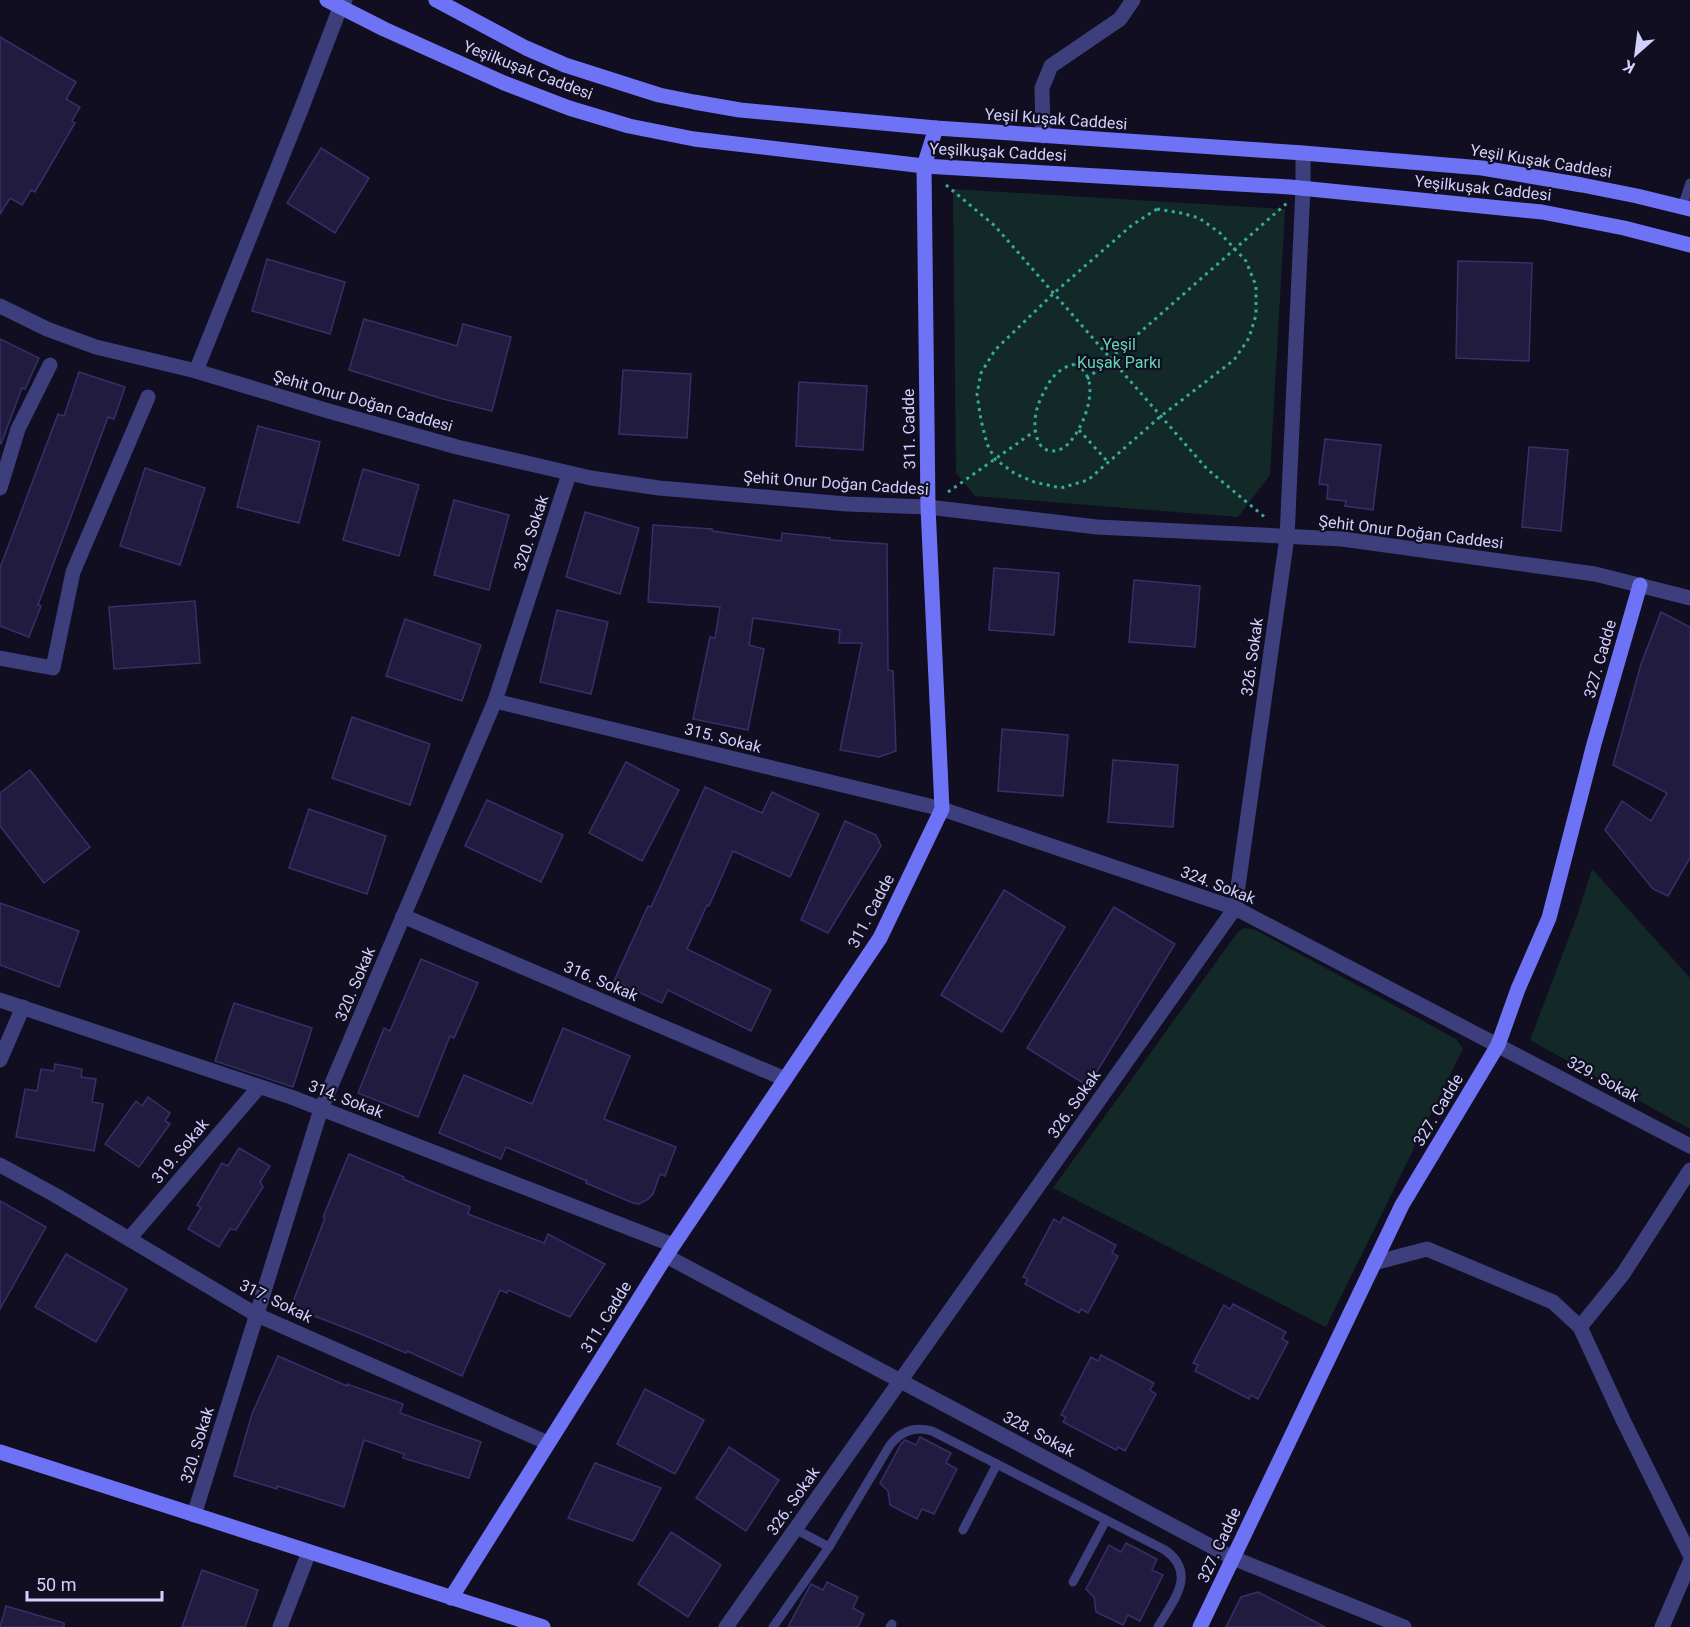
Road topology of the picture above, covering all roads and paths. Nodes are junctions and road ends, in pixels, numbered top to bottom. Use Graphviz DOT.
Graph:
graph roads {
  1 [pos="436,0"];
  2 [pos="1133,0"];
  3 [pos="338,3"];
  4 [pos="936,128"];
  5 [pos="1043,136"];
  6 [pos="1303,153"];
  7 [pos="924,166"];
  8 [pos="1690,183"];
  9 [pos="1303,188"];
  10 [pos="1686,208"];
  11 [pos="1690,245"];
  12 [pos="1236,249"];
  13 [pos="1054,293"];
  14 [pos="0,306"];
  15 [pos="1111,358"];
  16 [pos="50,366"];
  17 [pos="196,371"];
  18 [pos="1087,379"];
  19 [pos="148,396"];
  20 [pos="1161,416"];
  21 [pos="1035,430"];
  22 [pos="1078,430"];
  23 [pos="995,459"];
  24 [pos="1108,462"];
  25 [pos="569,474"];
  26 [pos="0,488"];
  27 [pos="928,507"];
  28 [pos="1287,537"];
  29 [pos="1640,585"];
  30 [pos="1690,598"];
  31 [pos="0,658"];
  32 [pos="495,701"];
  33 [pos="942,809"];
  34 [pos="1235,908"];
  35 [pos="404,916"];
  36 [pos="0,999"];
  37 [pos="22,1007"];
  38 [pos="1498,1045"];
  39 [pos="0,1060"];
  40 [pos="785,1079"];
  41 [pos="259,1087"];
  42 [pos="321,1109"];
  43 [pos="1690,1146"];
  44 [pos="0,1165"];
  45 [pos="1690,1170"];
  46 [pos="129,1239"];
  47 [pos="670,1250"];
  48 [pos="1374,1263"];
  49 [pos="257,1314"];
  50 [pos="1580,1327"];
  51 [pos="900,1380"];
  52 [pos="549,1443"];
  53 [pos="0,1452"];
  54 [pos="997,1464"];
  55 [pos="194,1515"];
  56 [pos="1106,1520"];
  57 [pos="795,1529"];
  58 [pos="963,1530"];
  59 [pos="829,1547"];
  60 [pos="309,1552"];
  61 [pos="1690,1555"];
  62 [pos="1233,1558"];
  63 [pos="1690,1562"];
  64 [pos="1073,1582"];
  65 [pos="451,1598"];
  66 [pos="280,1627"];
  67 [pos="543,1627"];
  68 [pos="726,1627"];
  69 [pos="773,1627"];
  70 [pos="1158,1627"];
  71 [pos="1200,1627"];
  72 [pos="1404,1627"];
  73 [pos="1662,1627"];
  1 -- 4 [label="street, Yeşil Kuşak Caddesi"];
  2 -- 5 [label="street"];
  3 -- 7 [label="street, Yeşilkuşak Caddesi"];
  3 -- 17 [label="street"];
  4 -- 5 [label="street, Yeşil Kuşak Caddesi"];
  4 -- 7 [label="street, 311. Cadde"];
  5 -- 6 [label="street, Yeşil Kuşak Caddesi"];
  6 -- 9 [label="street, 326. Sokak"];
  6 -- 10 [label="street, Yeşil Kuşak Caddesi"];
  7 -- 9 [label="street, Yeşilkuşak Caddesi"];
  7 -- 13 [label="path"];
  7 -- 27 [label="street, 311. Cadde"];
  8 -- 10 [label="lane"];
  9 -- 11 [label="street, Yeşilkuşak Caddesi"];
  9 -- 12 [label="path"];
  9 -- 28 [label="street, 326. Sokak"];
  12 -- 13 [label="path"];
  12 -- 15 [label="path"];
  12 -- 20 [label="path"];
  13 -- 15 [label="path"];
  13 -- 23 [label="path"];
  14 -- 17 [label="street, Şehit Onur Doğan Caddesi"];
  15 -- 18 [label="path"];
  15 -- 20 [label="path"];
  16 -- 26 [label="street"];
  17 -- 25 [label="street, Şehit Onur Doğan Caddesi"];
  18 -- 21 [label="path"];
  18 -- 22 [label="path"];
  19 -- 31 [label="street"];
  20 -- 24 [label="path"];
  20 -- 28 [label="path"];
  21 -- 22 [label="path"];
  21 -- 23 [label="path"];
  22 -- 24 [label="path"];
  23 -- 24 [label="path"];
  23 -- 27 [label="path"];
  25 -- 27 [label="street, Şehit Onur Doğan Caddesi"];
  25 -- 32 [label="street, 320. Sokak"];
  27 -- 28 [label="street, Şehit Onur Doğan Caddesi"];
  27 -- 33 [label="street, 311. Cadde"];
  28 -- 29 [label="street, Şehit Onur Doğan Caddesi"];
  28 -- 34 [label="street, 326. Sokak"];
  29 -- 30 [label="street, Şehit Onur Doğan Caddesi"];
  29 -- 38 [label="street, 327. Cadde"];
  32 -- 33 [label="street, 315. Sokak"];
  32 -- 35 [label="street, 320. Sokak"];
  33 -- 34 [label="street, 324. Sokak"];
  33 -- 40 [label="street, 311. Cadde"];
  34 -- 38 [label="street, 324. Sokak"];
  34 -- 51 [label="street, 326. Sokak"];
  35 -- 40 [label="street, 316. Sokak"];
  35 -- 42 [label="street, 320. Sokak"];
  36 -- 37 [label="street, 314. Sokak"];
  37 -- 39 [label="street"];
  37 -- 41 [label="street, 314. Sokak"];
  38 -- 43 [label="street, 329. Sokak"];
  38 -- 48 [label="street, 327. Cadde"];
  40 -- 47 [label="street, 311. Cadde"];
  41 -- 42 [label="street, 314. Sokak"];
  41 -- 46 [label="street, 319. Sokak"];
  42 -- 47 [label="street, 314. Sokak"];
  42 -- 49 [label="street, 320. Sokak"];
  44 -- 46 [label="street, 317. Sokak"];
  45 -- 50 [label="street"];
  46 -- 49 [label="street, 317. Sokak"];
  47 -- 51 [label="street, 328. Sokak"];
  47 -- 52 [label="street, 311. Cadde"];
  48 -- 50 [label="street"];
  48 -- 62 [label="street, 327. Cadde"];
  49 -- 52 [label="street, 317. Sokak"];
  49 -- 55 [label="street, 320. Sokak"];
  50 -- 61 [label="street"];
  51 -- 57 [label="street, 326. Sokak"];
  51 -- 62 [label="street, 328. Sokak"];
  52 -- 65 [label="street, 311. Cadde"];
  53 -- 55 [label="street"];
  54 -- 56 [label="lane"];
  54 -- 58 [label="lane"];
  54 -- 59 [label="lane"];
  55 -- 60 [label="street"];
  56 -- 64 [label="lane"];
  56 -- 70 [label="lane"];
  57 -- 59 [label="lane"];
  57 -- 68 [label="street, 326. Sokak"];
  59 -- 69 [label="lane"];
  60 -- 65 [label="street"];
  60 -- 66 [label="street"];
  62 -- 71 [label="street, 327. Cadde"];
  62 -- 72 [label="street, 328. Sokak"];
  63 -- 73 [label="street"];
  65 -- 67 [label="street"];
}
